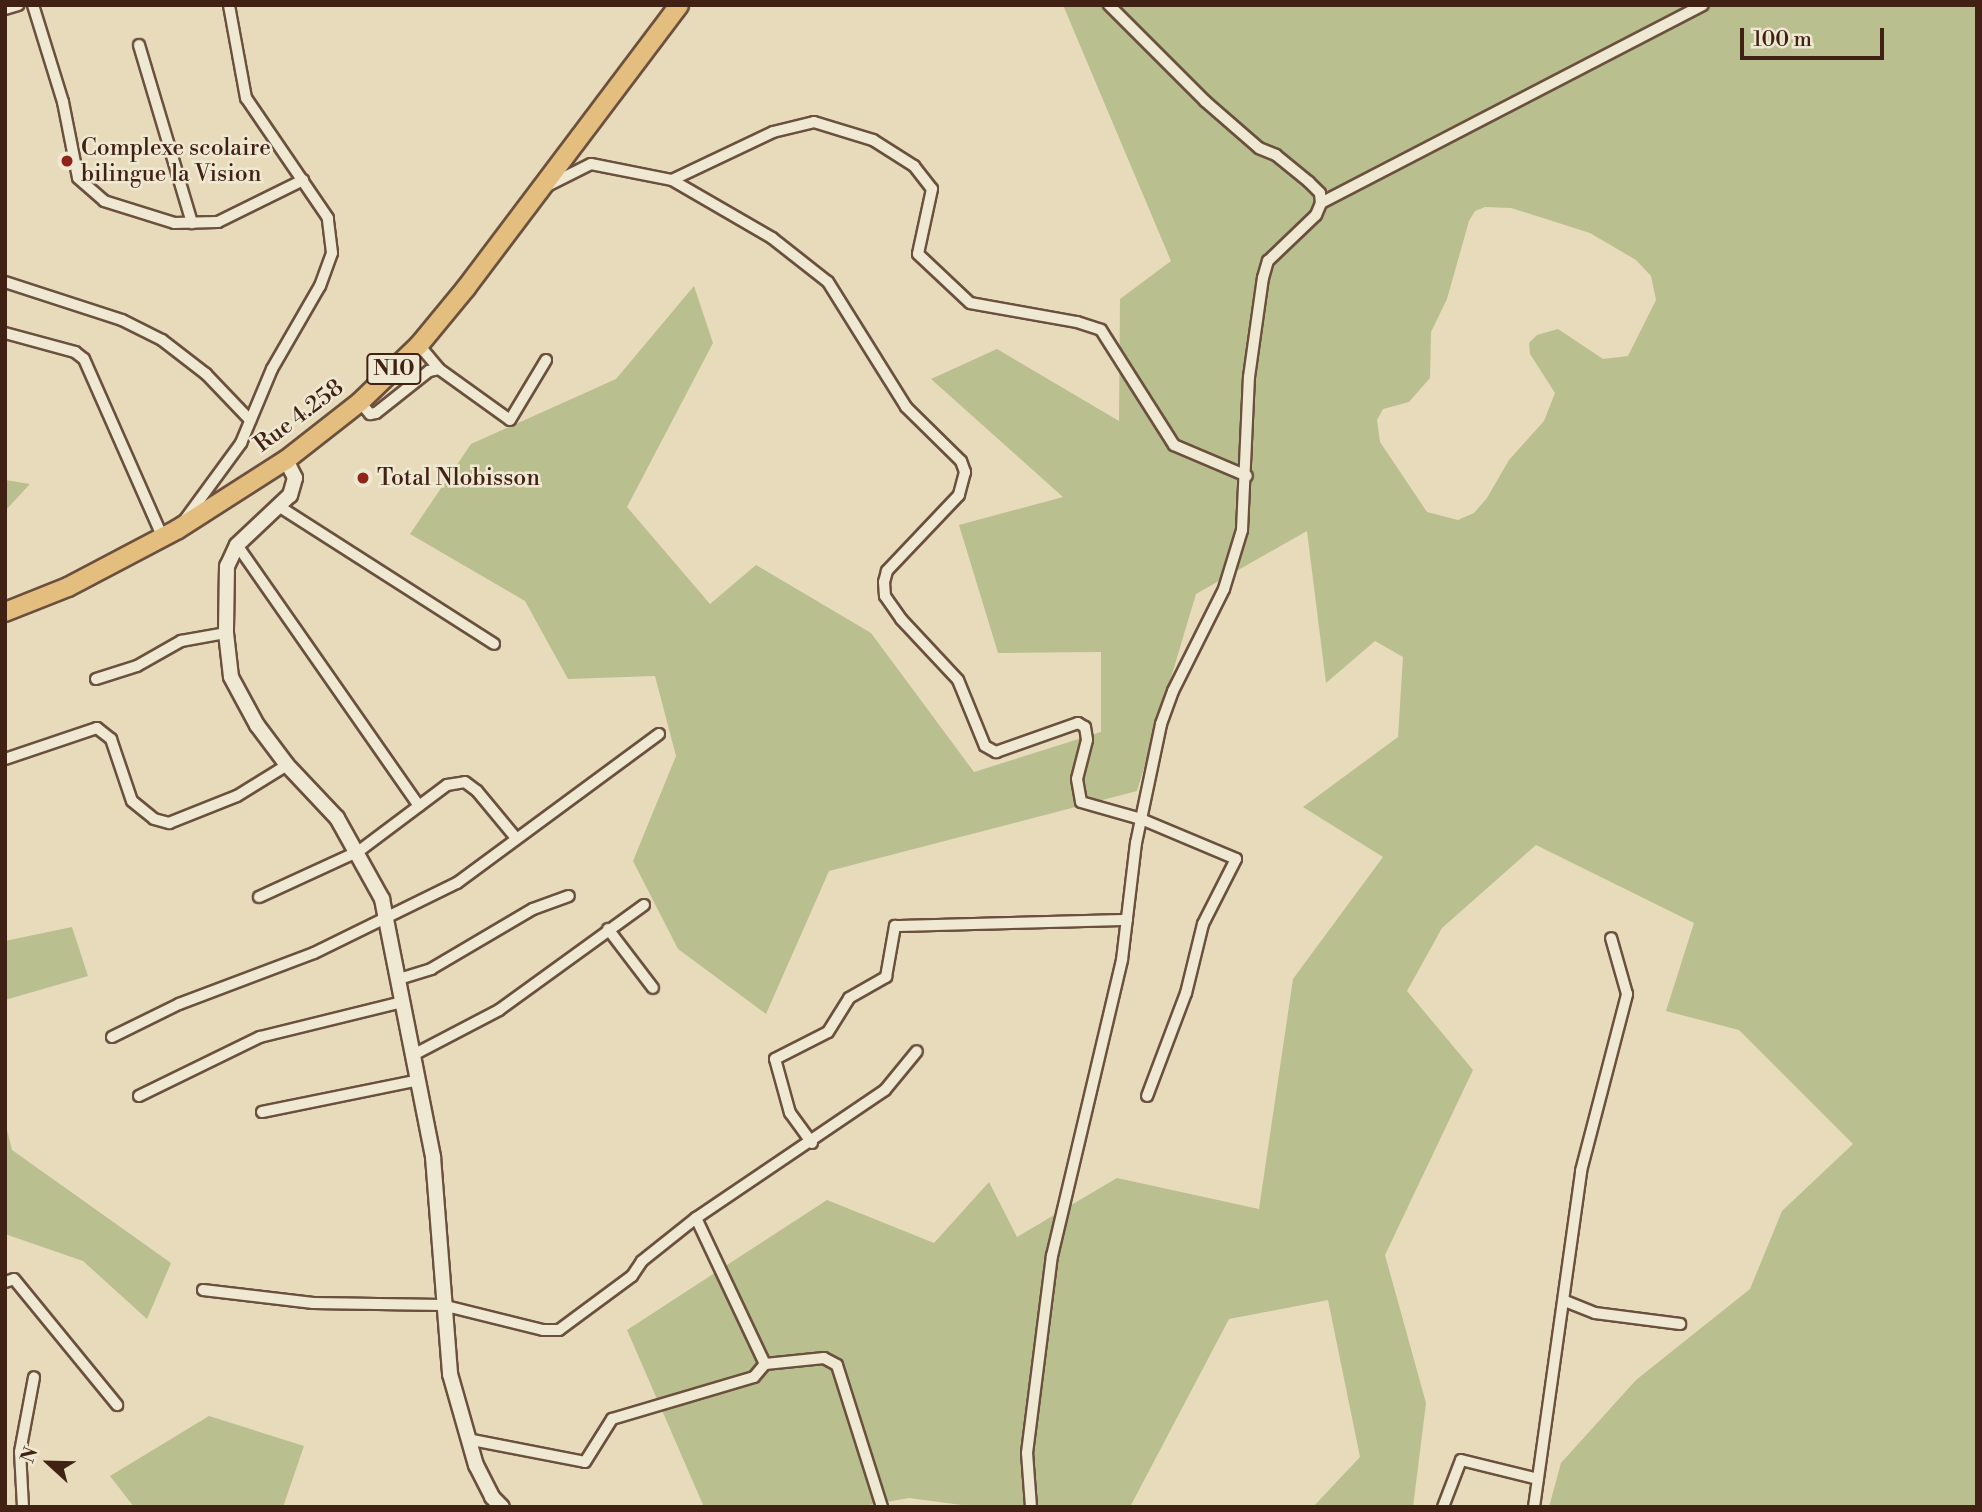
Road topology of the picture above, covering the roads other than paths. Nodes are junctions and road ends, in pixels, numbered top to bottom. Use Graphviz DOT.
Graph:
graph roads {
  1 [pos="18,5"];
  2 [pos="33,5"];
  3 [pos="229,5"];
  4 [pos="678,5"];
  5 [pos="1109,5"];
  6 [pos="1703,5"];
  7 [pos="5,9"];
  8 [pos="139,45"];
  9 [pos="303,180"];
  10 [pos="672,180"];
  11 [pos="547,186"];
  12 [pos="1321,203"];
  13 [pos="192,223"];
  14 [pos="5,282"];
  15 [pos="5,333"];
  16 [pos="419,345"];
  17 [pos="547,360"];
  18 [pos="439,369"];
  19 [pos="359,402"];
  20 [pos="250,420"];
  21 [pos="286,460"];
  22 [pos="1247,476"];
  23 [pos="280,507"];
  24 [pos="170,534"];
  25 [pos="237,545"];
  26 [pos="5,612"];
  27 [pos="226,633"];
  28 [pos="494,644"];
  29 [pos="96,679"];
  30 [pos="659,734"];
  31 [pos="5,759"];
  32 [pos="287,765"];
  33 [pos="419,806"];
  34 [pos="1141,819"];
  35 [pos="516,838"];
  36 [pos="359,851"];
  37 [pos="259,897"];
  38 [pos="569,897"];
  39 [pos="644,905"];
  40 [pos="387,918"];
  41 [pos="1127,920"];
  42 [pos="608,929"];
  43 [pos="1611,938"];
  44 [pos="399,979"];
  45 [pos="653,988"];
  46 [pos="403,1002"];
  47 [pos="112,1037"];
  48 [pos="917,1051"];
  49 [pos="415,1054"];
  50 [pos="419,1080"];
  51 [pos="139,1096"];
  52 [pos="1147,1096"];
  53 [pos="262,1112"];
  54 [pos="812,1143"];
  55 [pos="696,1218"];
  56 [pos="5,1282"];
  57 [pos="203,1290"];
  58 [pos="1565,1301"];
  59 [pos="442,1305"];
  60 [pos="1680,1324"];
  61 [pos="765,1364"];
  62 [pos="34,1377"];
  63 [pos="117,1405"];
  64 [pos="467,1439"];
  65 [pos="1538,1479"];
  66 [pos="23,1507"];
  67 [pos="502,1507"];
  68 [pos="882,1507"];
  69 [pos="1031,1507"];
  70 [pos="1443,1507"];
  71 [pos="1534,1507"];
  1 -- 7 [label="street"];
  2 -- 13 [label="street"];
  3 -- 9 [label="street"];
  4 -- 11 [label="highway, Rue 4.258 / N10"];
  5 -- 12 [label="street"];
  6 -- 12 [label="street"];
  8 -- 13 [label="street"];
  9 -- 13 [label="street"];
  9 -- 20 [label="street"];
  10 -- 11 [label="street"];
  10 -- 22 [label="street"];
  10 -- 34 [label="street"];
  11 -- 16 [label="highway, Rue 4.258 / N10"];
  12 -- 22 [label="street"];
  14 -- 20 [label="street"];
  15 -- 24 [label="street"];
  16 -- 18 [label="street"];
  16 -- 19 [label="highway, Rue 4.258 / N10"];
  17 -- 18 [label="street"];
  18 -- 19 [label="street"];
  19 -- 21 [label="highway, Rue 4.258 / N10"];
  20 -- 24 [label="street"];
  21 -- 23 [label="street"];
  21 -- 24 [label="highway, Rue 4.258 / N10"];
  22 -- 34 [label="street"];
  23 -- 25 [label="street"];
  23 -- 28 [label="street"];
  24 -- 26 [label="highway, Rue 4.258 / N10"];
  25 -- 27 [label="street"];
  25 -- 33 [label="street"];
  27 -- 29 [label="street"];
  27 -- 32 [label="street"];
  30 -- 35 [label="street"];
  31 -- 32 [label="street"];
  32 -- 36 [label="street"];
  33 -- 35 [label="street"];
  33 -- 36 [label="street"];
  34 -- 41 [label="street"];
  34 -- 52 [label="street"];
  35 -- 40 [label="street"];
  36 -- 37 [label="street"];
  36 -- 40 [label="street"];
  38 -- 44 [label="street"];
  39 -- 42 [label="street"];
  40 -- 44 [label="street"];
  40 -- 47 [label="street"];
  41 -- 54 [label="street"];
  41 -- 69 [label="street"];
  42 -- 45 [label="street"];
  42 -- 49 [label="street"];
  43 -- 58 [label="street"];
  44 -- 46 [label="street"];
  46 -- 49 [label="street"];
  46 -- 51 [label="street"];
  48 -- 54 [label="street"];
  49 -- 50 [label="street"];
  50 -- 53 [label="street"];
  50 -- 59 [label="street"];
  54 -- 55 [label="street"];
  55 -- 59 [label="street"];
  55 -- 61 [label="street"];
  56 -- 63 [label="street"];
  57 -- 59 [label="street"];
  58 -- 60 [label="street"];
  58 -- 65 [label="street"];
  59 -- 64 [label="street"];
  61 -- 64 [label="street"];
  61 -- 68 [label="street"];
  62 -- 66 [label="street"];
  64 -- 67 [label="street"];
  65 -- 70 [label="street"];
  65 -- 71 [label="street"];
}
